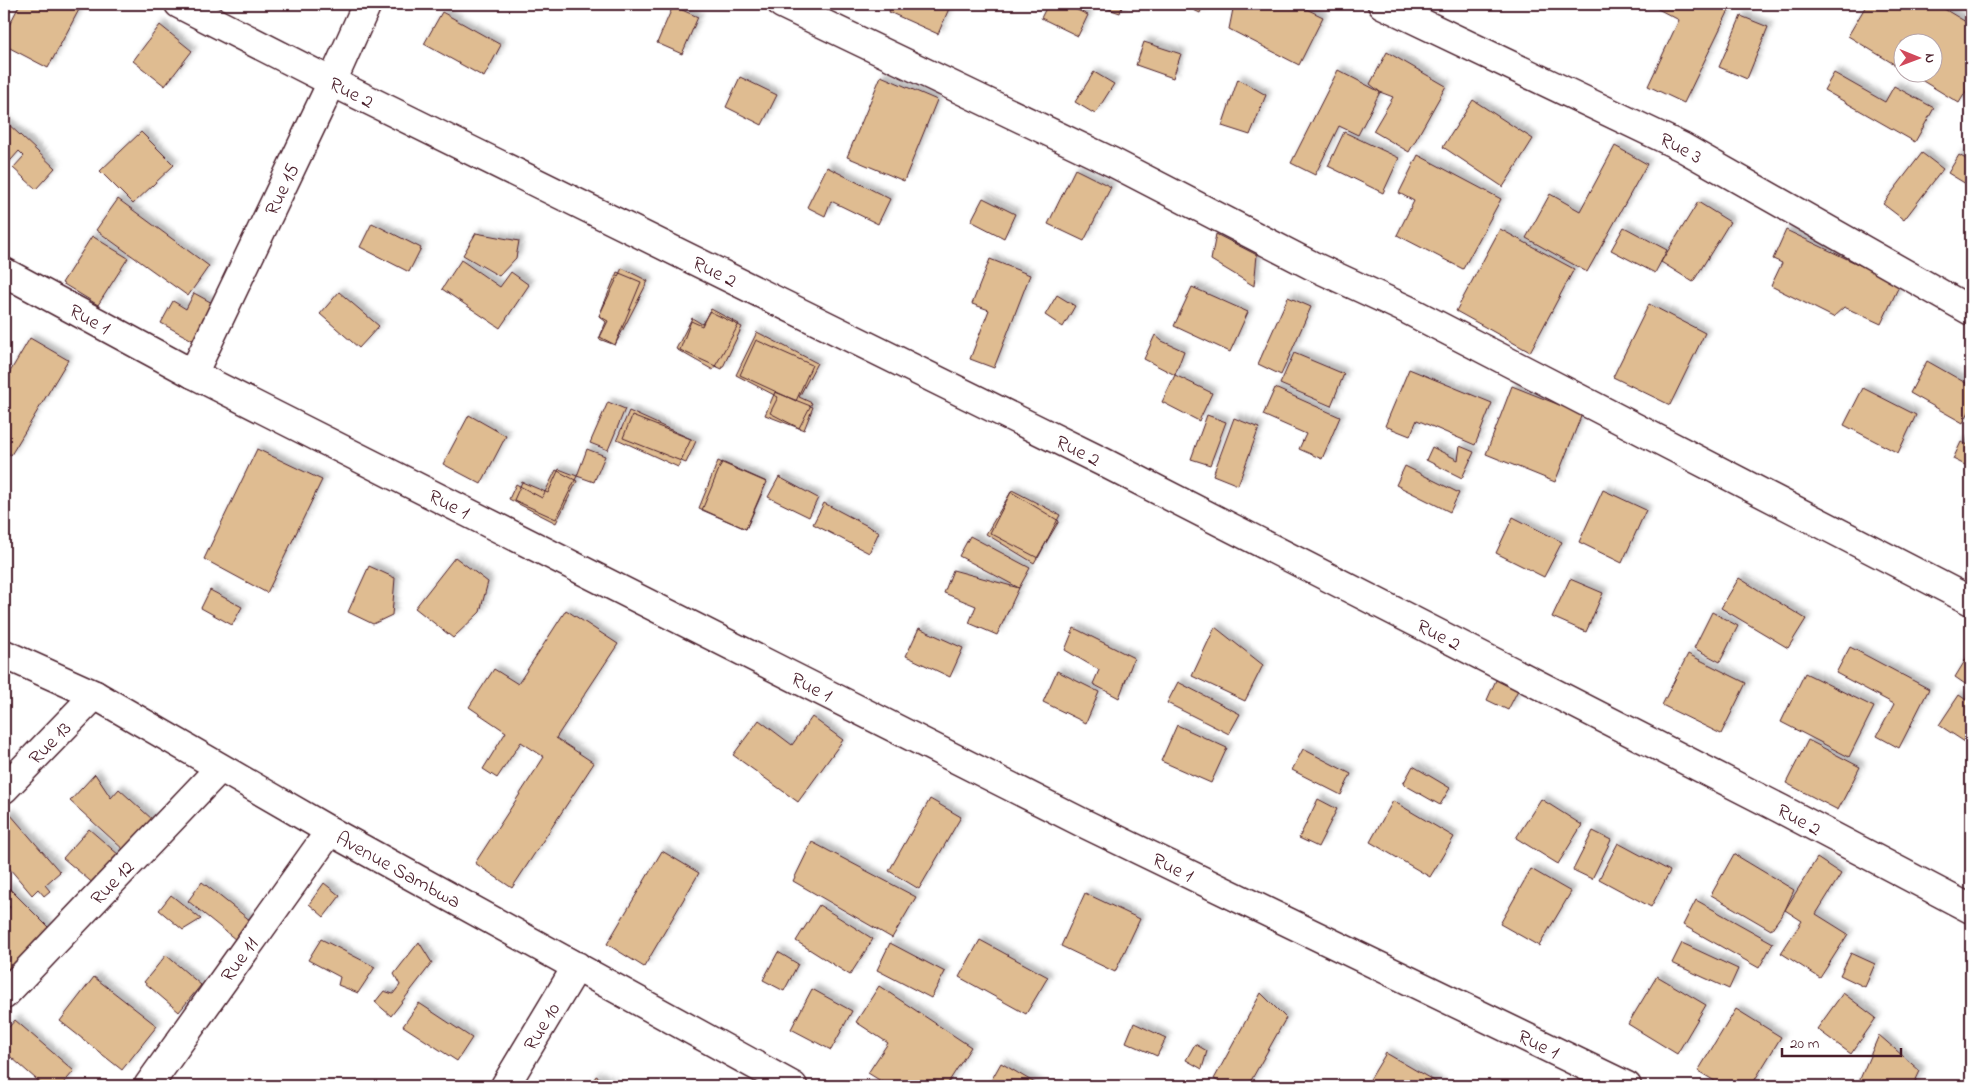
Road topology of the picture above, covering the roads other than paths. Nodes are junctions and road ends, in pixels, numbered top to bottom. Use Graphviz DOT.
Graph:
graph roads {
  1 [pos="179,4"];
  2 [pos="367,4"];
  3 [pos="782,4"];
  4 [pos="1382,4"];
  5 [pos="332,82"];
  6 [pos="4,272"];
  7 [pos="1971,311"];
  8 [pos="193,374"];
  9 [pos="1971,600"];
  10 [pos="4,654"];
  11 [pos="95,696"];
  12 [pos="220,768"];
  13 [pos="4,789"];
  14 [pos="330,831"];
  15 [pos="1971,908"];
  16 [pos="577,966"];
  17 [pos="4,994"];
  18 [pos="148,1086"];
  19 [pos="505,1086"];
  20 [pos="792,1086"];
  21 [pos="1627,1086"];
  1 -- 5 [label="street, Rue 2"];
  2 -- 5 [label="street, Rue 15"];
  3 -- 9 [label="street"];
  4 -- 7 [label="street, Rue 3"];
  5 -- 8 [label="street, Rue 15"];
  5 -- 15 [label="street, Rue 2"];
  6 -- 8 [label="street, Rue 1"];
  8 -- 21 [label="street, Rue 1"];
  10 -- 11 [label="street, Avenue Sambwa"];
  11 -- 12 [label="street, Avenue Sambwa"];
  11 -- 13 [label="street, Rue 13"];
  12 -- 14 [label="street, Avenue Sambwa"];
  12 -- 17 [label="street, Rue 12"];
  14 -- 16 [label="street, Avenue Sambwa"];
  14 -- 18 [label="street, Rue 11"];
  16 -- 19 [label="street, Rue 10"];
  16 -- 20 [label="street, Avenue Sambwa"];
}
